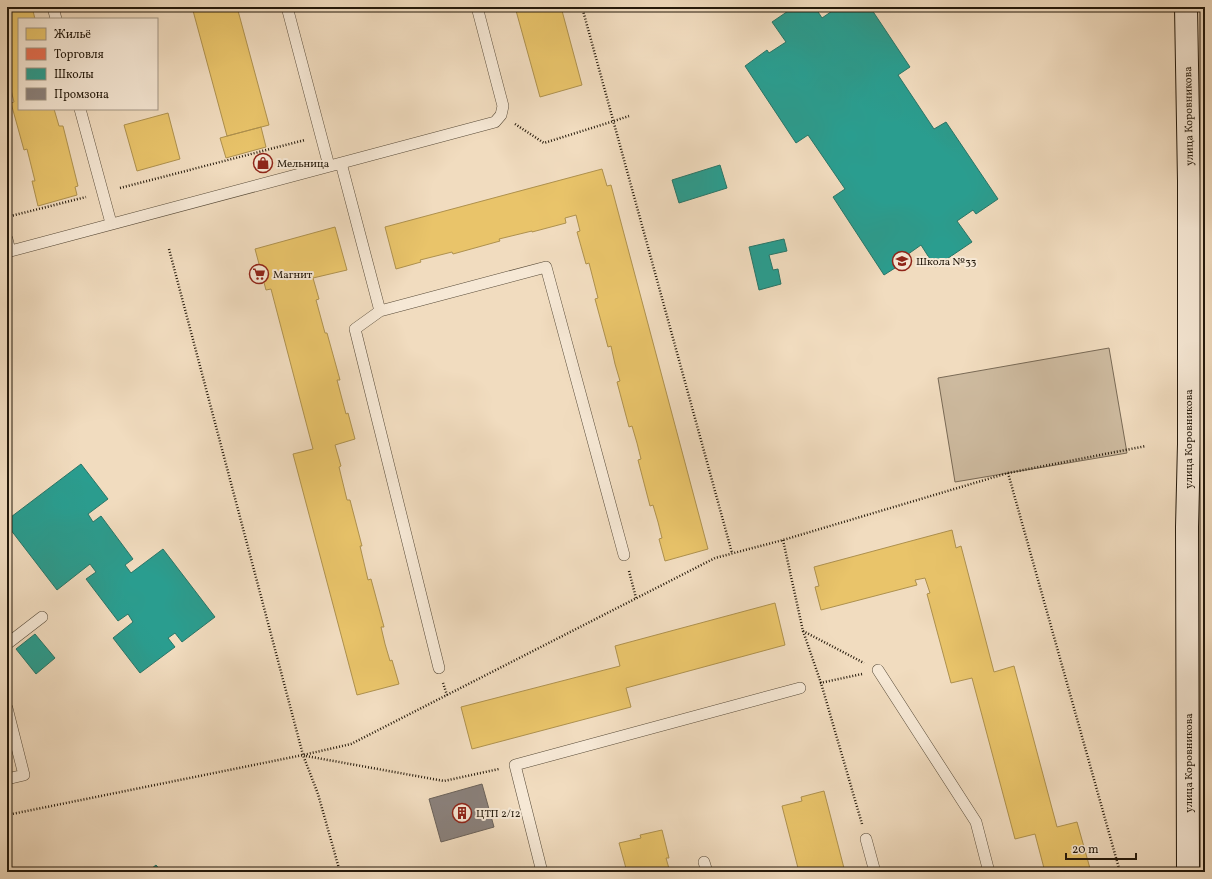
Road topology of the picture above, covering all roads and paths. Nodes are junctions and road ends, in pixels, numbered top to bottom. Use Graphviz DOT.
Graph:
graph roads {
  1 [pos="53,7"];
  2 [pos="287,7"];
  3 [pos="477,7"];
  4 [pos="582,7"];
  5 [pos="1186,7"];
  6 [pos="56,18"];
  7 [pos="80,110"];
  8 [pos="501,115"];
  9 [pos="629,116"];
  10 [pos="614,122"];
  11 [pos="321,135"];
  12 [pos="341,163"];
  13 [pos="329,166"];
  14 [pos="103,193"];
  15 [pos="7,218"];
  16 [pos="111,224"];
  17 [pos="7,239"];
  18 [pos="169,249"];
  19 [pos="9,252"];
  20 [pos="1197,279"];
  21 [pos="380,311"];
  22 [pos="1146,446"];
  23 [pos="1008,473"];
  24 [pos="783,540"];
  25 [pos="732,553"];
  26 [pos="624,556"];
  27 [pos="636,598"];
  28 [pos="42,617"];
  29 [pos="802,631"];
  30 [pos="7,644"];
  31 [pos="438,668"];
  32 [pos="878,670"];
  33 [pos="821,683"];
  34 [pos="800,688"];
  35 [pos="7,708"];
  36 [pos="303,755"];
  37 [pos="515,765"];
  38 [pos="7,779"];
  39 [pos="7,816"];
  40 [pos="866,839"];
  41 [pos="340,872"];
  42 [pos="542,872"];
  43 [pos="875,872"];
  44 [pos="989,872"];
  45 [pos="1120,872"];
  46 [pos="1188,872"];
  1 -- 6 [label="lane"];
  2 -- 11 [label="lane"];
  3 -- 8 [label="lane"];
  4 -- 10 [label="path"];
  5 -- 20 [label="street, улица Коровникова"];
  7 -- 14 [label="lane"];
  8 -- 10 [label="path"];
  8 -- 12 [label="lane"];
  9 -- 10 [label="path"];
  10 -- 25 [label="path"];
  11 -- 13 [label="lane"];
  11 -- 14 [label="path"];
  12 -- 13 [label="lane"];
  12 -- 21 [label="lane"];
  13 -- 16 [label="lane"];
  14 -- 15 [label="path"];
  14 -- 16 [label="lane"];
  16 -- 19 [label="lane"];
  17 -- 19 [label="lane"];
  18 -- 36 [label="path"];
  20 -- 46 [label="street, улица Коровникова"];
  21 -- 26 [label="lane"];
  21 -- 31 [label="lane"];
  22 -- 23 [label="path"];
  23 -- 24 [label="path"];
  23 -- 45 [label="path"];
  24 -- 25 [label="path"];
  24 -- 29 [label="path"];
  25 -- 27 [label="path"];
  26 -- 27 [label="path"];
  27 -- 36 [label="path"];
  28 -- 30 [label="lane"];
  29 -- 32 [label="path"];
  29 -- 33 [label="path"];
  32 -- 33 [label="path"];
  32 -- 44 [label="lane"];
  33 -- 34 [label="path"];
  33 -- 40 [label="path"];
  34 -- 37 [label="lane"];
  35 -- 38 [label="lane"];
  36 -- 37 [label="path"];
  36 -- 39 [label="path"];
  36 -- 41 [label="path"];
  37 -- 42 [label="lane"];
  40 -- 43 [label="lane"];
}
